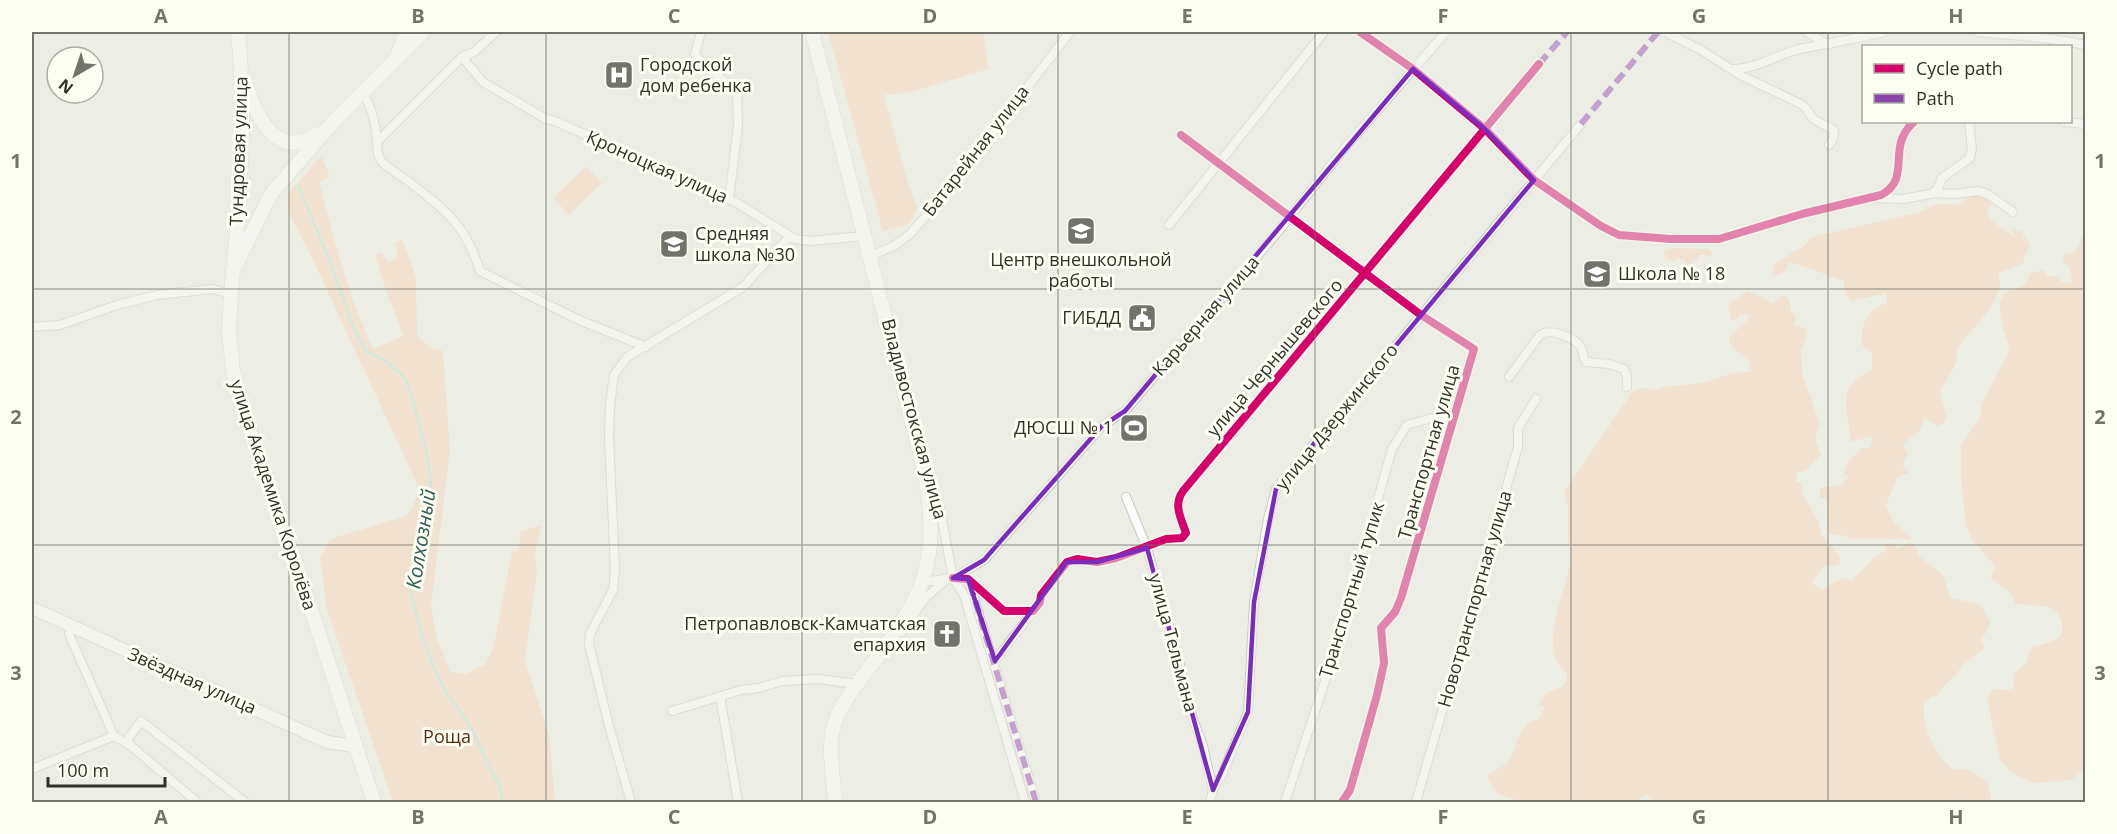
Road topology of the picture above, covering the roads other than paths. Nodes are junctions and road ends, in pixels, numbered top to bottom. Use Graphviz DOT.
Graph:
graph roads {
  1 [pos="237,32"];
  2 [pos="417,32"];
  3 [pos="496,32"];
  4 [pos="701,32"];
  5 [pos="812,32"];
  6 [pos="1070,32"];
  7 [pos="1324,32"];
  8 [pos="1360,32"];
  9 [pos="1446,32"];
  10 [pos="1665,32"];
  11 [pos="1807,32"];
  12 [pos="1855,32"];
  13 [pos="1884,32"];
  14 [pos="1978,32"];
  15 [pos="1850,41"];
  16 [pos="1829,45"];
  17 [pos="2085,45"];
  18 [pos="462,57"];
  19 [pos="1539,64"];
  20 [pos="1413,69"];
  21 [pos="1733,69"];
  22 [pos="242,71"];
  23 [pos="362,93"];
  24 [pos="333,122"];
  25 [pos="1913,123"];
  26 [pos="1969,123"];
  27 [pos="1581,124"];
  28 [pos="1485,129"];
  29 [pos="1181,135"];
  30 [pos="377,142"];
  31 [pos="1829,145"];
  32 [pos="1218,162"];
  33 [pos="1534,180"];
  34 [pos="1931,194"];
  35 [pos="729,199"];
  36 [pos="1865,199"];
  37 [pos="2013,212"];
  38 [pos="1291,216"];
  39 [pos="1169,225"];
  40 [pos="790,236"];
  41 [pos="864,236"];
  42 [pos="870,256"];
  43 [pos="233,271"];
  44 [pos="1366,273"];
  45 [pos="231,294"];
  46 [pos="1421,315"];
  47 [pos="32,327"];
  48 [pos="646,347"];
  49 [pos="1509,377"];
  50 [pos="1627,387"];
  51 [pos="1536,399"];
  52 [pos="1454,415"];
  53 [pos="923,465"];
  54 [pos="1126,497"];
  55 [pos="1147,548"];
  56 [pos="950,578"];
  57 [pos="968,579"];
  58 [pos="922,582"];
  59 [pos="32,608"];
  60 [pos="1033,611"];
  61 [pos="73,626"];
  62 [pos="884,648"];
  63 [pos="995,661"];
  64 [pos="857,684"];
  65 [pos="720,696"];
  66 [pos="672,711"];
  67 [pos="114,736"];
  68 [pos="125,743"];
  69 [pos="354,746"];
  70 [pos="32,769"];
  71 [pos="1213,790"];
  72 [pos="197,802"];
  73 [pos="245,802"];
  74 [pos="374,802"];
  75 [pos="631,802"];
  76 [pos="738,802"];
  77 [pos="835,802"];
  78 [pos="1025,802"];
  79 [pos="1036,802"];
  80 [pos="1210,802"];
  81 [pos="1285,802"];
  82 [pos="1342,802"];
  83 [pos="1416,802"];
  1 -- 22 [label="main road, Тундровая улица"];
  2 -- 23 [label="main road, улица Академика Королёва"];
  3 -- 18 [label="street"];
  4 -- 35 [label="street"];
  5 -- 41 [label="main road, Владивостокская улица"];
  6 -- 42 [label="street, Батарейная улица"];
  7 -- 32 [label="street"];
  8 -- 20 [label="street"];
  9 -- 20 [label="street, Карьерная улица"];
  10 -- 21 [label="street"];
  11 -- 16 [label="street"];
  12 -- 15 [label="street"];
  13 -- 15 [label="street"];
  14 -- 17 [label="street"];
  15 -- 16 [label="street"];
  16 -- 21 [label="street"];
  18 -- 30 [label="street"];
  18 -- 35 [label="street, Кроноцкая улица"];
  19 -- 28 [label="street, улица Чернышевского"];
  20 -- 28 [label="street"];
  20 -- 38 [label="street, Карьерная улица"];
  21 -- 31 [label="street"];
  22 -- 24 [label="main road"];
  22 -- 43 [label="main road, Тундровая улица"];
  23 -- 24 [label="main road, улица Академика Королёва"];
  23 -- 30 [label="street"];
  24 -- 43 [label="main road, улица Академика Королёва"];
  25 -- 36 [label="street"];
  26 -- 34 [label="street"];
  27 -- 33 [label="street, улица Дзержинского"];
  28 -- 33 [label="street"];
  28 -- 44 [label="street, улица Чернышевского"];
  29 -- 32 [label="street, Транспортная улица"];
  30 -- 48 [label="street"];
  32 -- 38 [label="street, Транспортная улица"];
  32 -- 39 [label="street"];
  33 -- 36 [label="street"];
  33 -- 46 [label="street, улица Дзержинского"];
  34 -- 36 [label="street"];
  34 -- 37 [label="street"];
  35 -- 40 [label="street, Кроноцкая улица"];
  38 -- 44 [label="street, Транспортная улица"];
  38 -- 56 [label="street, Карьерная улица"];
  40 -- 41 [label="street, Кроноцкая улица"];
  40 -- 48 [label="street"];
  41 -- 42 [label="main road, Владивостокская улица"];
  42 -- 53 [label="main road, Владивостокская улица"];
  43 -- 45 [label="main road, улица Академика Королёва"];
  44 -- 46 [label="street, Транспортная улица"];
  44 -- 55 [label="street, улица Чернышевского"];
  45 -- 47 [label="street"];
  45 -- 69 [label="main road, улица Академика Королёва"];
  46 -- 52 [label="street, Транспортная улица"];
  46 -- 71 [label="street, улица Дзержинского"];
  48 -- 75 [label="street"];
  49 -- 50 [label="street"];
  51 -- 83 [label="street, Новотранспортная улица"];
  52 -- 81 [label="street, Транспортный тупик"];
  52 -- 82 [label="street, Транспортная улица"];
  53 -- 56 [label="street, Владивостокская улица"];
  53 -- 58 [label="main road"];
  54 -- 55 [label="street, улица Тельмана"];
  55 -- 60 [label="street"];
  55 -- 71 [label="street, улица Тельмана"];
  56 -- 57 [label="street"];
  56 -- 58 [label="street, Карьерная улица"];
  56 -- 62 [label="street, Карьерная улица"];
  56 -- 78 [label="street, Владивостокская улица"];
  57 -- 60 [label="street"];
  57 -- 63 [label="street"];
  58 -- 62 [label="main road"];
  59 -- 61 [label="street, Звёздная улица"];
  60 -- 63 [label="street"];
  61 -- 67 [label="street"];
  61 -- 69 [label="street, Звёздная улица"];
  62 -- 64 [label="main road"];
  63 -- 79 [label="street"];
  64 -- 65 [label="street"];
  64 -- 77 [label="main road"];
  65 -- 66 [label="street"];
  65 -- 76 [label="street"];
  67 -- 68 [label="street"];
  67 -- 70 [label="street"];
  68 -- 72 [label="street"];
  68 -- 73 [label="street"];
  69 -- 74 [label="main road, улица Академика Королёва"];
  71 -- 80 [label="street, улица Дзержинского"];
}
